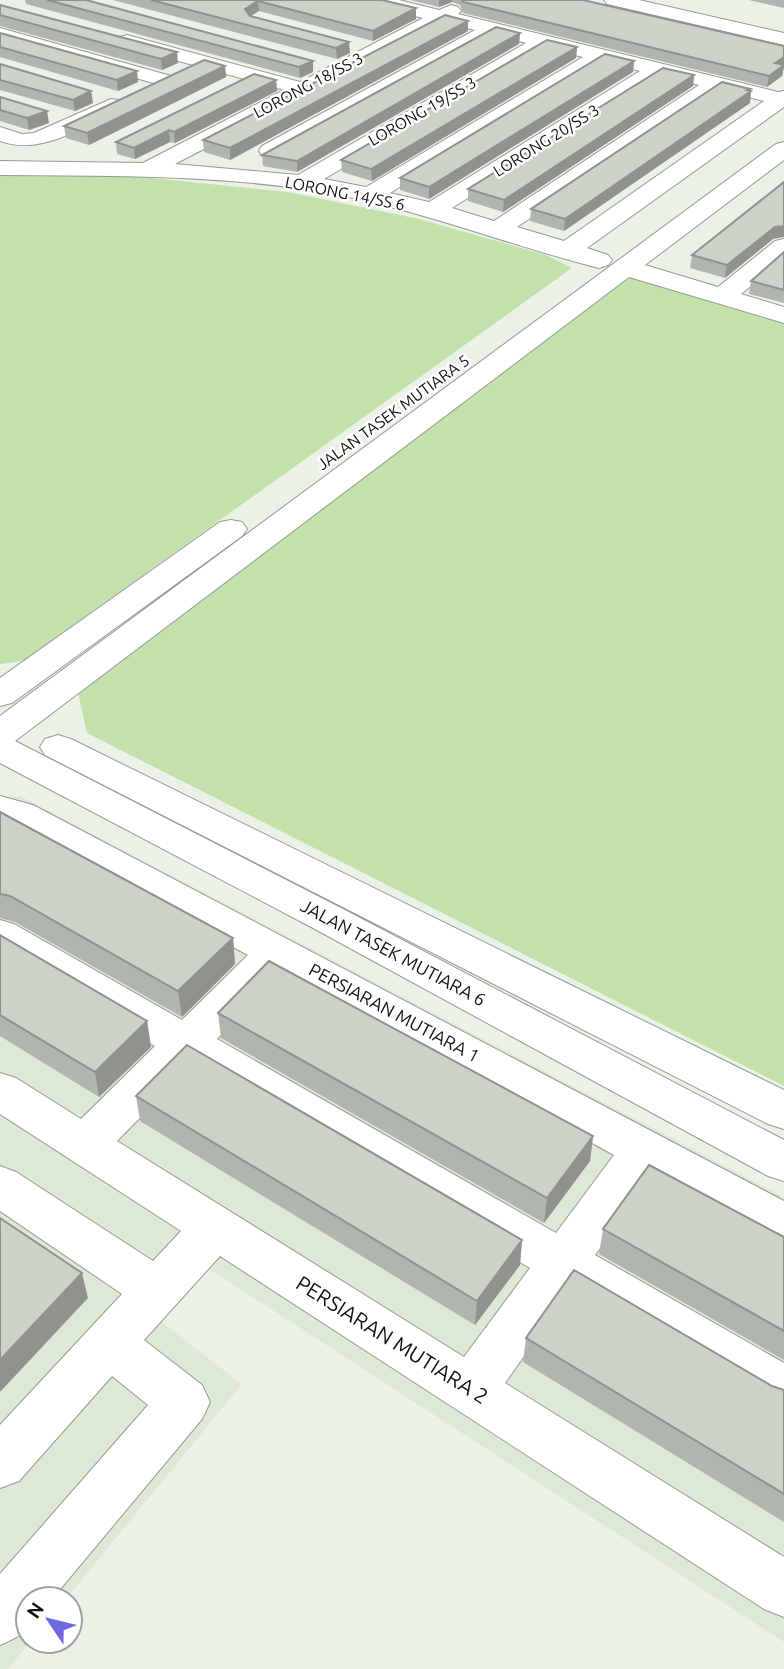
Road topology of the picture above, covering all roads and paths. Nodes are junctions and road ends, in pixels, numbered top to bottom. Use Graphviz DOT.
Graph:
graph roads {
  1 [pos="375,0"];
  2 [pos="471,0"];
  3 [pos="659,0"];
  4 [pos="608,3"];
  5 [pos="440,16"];
  6 [pos="381,26"];
  7 [pos="784,28"];
  8 [pos="492,29"];
  9 [pos="407,33"];
  10 [pos="0,34"];
  11 [pos="114,37"];
  12 [pos="784,39"];
  13 [pos="543,41"];
  14 [pos="348,43"];
  15 [pos="784,48"];
  16 [pos="374,50"];
  17 [pos="601,55"];
  18 [pos="202,62"];
  19 [pos="312,62"];
  20 [pos="338,69"];
  21 [pos="658,69"];
  22 [pos="251,75"];
  23 [pos="164,80"];
  24 [pos="717,83"];
  25 [pos="228,87"];
  26 [pos="300,88"];
  27 [pos="94,93"];
  28 [pos="120,101"];
  29 [pos="783,107"];
  30 [pos="52,114"];
  31 [pos="78,122"];
  32 [pos="0,134"];
  33 [pos="110,145"];
  34 [pos="784,149"];
  35 [pos="0,168"];
  36 [pos="63,169"];
  37 [pos="145,171"];
  38 [pos="225,175"];
  39 [pos="770,175"];
  40 [pos="302,182"];
  41 [pos="368,196"];
  42 [pos="433,210"];
  43 [pos="740,211"];
  44 [pos="499,229"];
  45 [pos="784,246"];
  46 [pos="568,250"];
  47 [pos="599,260"];
  48 [pos="678,260"];
  49 [pos="627,268"];
  50 [pos="658,276"];
  51 [pos="723,296"];
  52 [pos="784,315"];
  53 [pos="478,363"];
  54 [pos="0,674"];
  55 [pos="49,680"];
  56 [pos="3,723"];
  57 [pos="36,763"];
  58 [pos="0,809"];
  59 [pos="327,918"];
  60 [pos="0,935"];
  61 [pos="284,953"];
  62 [pos="185,1043"];
  63 [pos="711,1074"];
  64 [pos="0,1091"];
  65 [pos="684,1109"];
  66 [pos="784,1111"];
  67 [pos="84,1145"];
  68 [pos="645,1149"];
  69 [pos="784,1162"];
  70 [pos="0,1186"];
  71 [pos="784,1224"];
  72 [pos="215,1228"];
  73 [pos="562,1261"];
  74 [pos="156,1290"];
  75 [pos="109,1343"];
  76 [pos="470,1390"];
  77 [pos="784,1390"];
  78 [pos="0,1463"];
  79 [pos="784,1589"];
  80 [pos="0,1617"];
  1 -- 5 [label="street"];
  2 -- 5 [label="street, LORONG 18/SS 3"];
  3 -- 7 [label="street"];
  4 -- 12 [label="street"];
  4 -- 15 [label="street"];
  5 -- 8 [label="street"];
  5 -- 9 [label="street, LORONG 18/SS 3"];
  6 -- 9 [label="street"];
  8 -- 13 [label="street"];
  8 -- 38 [label="street"];
  9 -- 16 [label="street, LORONG 18/SS 3"];
  10 -- 23 [label="street"];
  11 -- 18 [label="street"];
  13 -- 17 [label="street"];
  13 -- 40 [label="street, LORONG 19/SS 3"];
  14 -- 16 [label="street"];
  16 -- 20 [label="street, LORONG 18/SS 3"];
  17 -- 21 [label="street"];
  17 -- 41 [label="street"];
  18 -- 22 [label="street"];
  18 -- 23 [label="street"];
  19 -- 20 [label="street"];
  20 -- 26 [label="street, LORONG 18/SS 3"];
  21 -- 24 [label="street"];
  21 -- 42 [label="street, LORONG 20/SS 3"];
  22 -- 25 [label="street"];
  22 -- 26 [label="street"];
  23 -- 28 [label="street"];
  24 -- 29 [label="street"];
  24 -- 44 [label="street"];
  26 -- 37 [label="street, LORONG 18/SS 3"];
  27 -- 28 [label="street"];
  28 -- 31 [label="street"];
  29 -- 46 [label="street"];
  29 -- 47 [label="street, JALAN TASEK MUTIARA 5"];
  30 -- 31 [label="street"];
  31 -- 32 [label="street"];
  33 -- 36 [label="street"];
  34 -- 39 [label="street, JALAN TASEK MUTIARA 5"];
  35 -- 36 [label="street, LORONG 14/SS 6"];
  36 -- 37 [label="street, LORONG 14/SS 6"];
  37 -- 38 [label="street, LORONG 14/SS 6"];
  38 -- 40 [label="street, LORONG 14/SS 6"];
  39 -- 43 [label="street, JALAN TASEK MUTIARA 5"];
  39 -- 49 [label="street, JALAN TASEK MUTIARA 5"];
  40 -- 41 [label="street, LORONG 14/SS 6"];
  41 -- 42 [label="street, LORONG 14/SS 6"];
  42 -- 44 [label="street, LORONG 14/SS 6"];
  44 -- 46 [label="street, LORONG 14/SS 6"];
  45 -- 51 [label="street"];
  46 -- 47 [label="street, LORONG 14/SS 6"];
  47 -- 53 [label="street, JALAN TASEK MUTIARA 5"];
  48 -- 50 [label="street"];
  49 -- 50 [label="street"];
  49 -- 53 [label="street, JALAN TASEK MUTIARA 5"];
  50 -- 51 [label="street"];
  51 -- 52 [label="street"];
  53 -- 55 [label="street, JALAN TASEK MUTIARA 5"];
  54 -- 55 [label="street"];
  55 -- 56 [label="street, JALAN TASEK MUTIARA 5"];
  55 -- 57 [label="street"];
  56 -- 57 [label="street, JALAN TASEK MUTIARA 6"];
  57 -- 59 [label="street, JALAN TASEK MUTIARA 6"];
  57 -- 63 [label="street, JALAN TASEK MUTIARA 6"];
  58 -- 61 [label="street, PERSIARAN MUTIARA 1"];
  59 -- 61 [label="street"];
  59 -- 65 [label="street, JALAN TASEK MUTIARA 6"];
  60 -- 62 [label="street"];
  61 -- 62 [label="street"];
  61 -- 68 [label="street, PERSIARAN MUTIARA 1"];
  62 -- 67 [label="street"];
  62 -- 73 [label="street"];
  63 -- 65 [label="street"];
  63 -- 66 [label="street, JALAN TASEK MUTIARA 6"];
  64 -- 67 [label="street, PERSIARAN MUTIARA 2"];
  65 -- 69 [label="street, JALAN TASEK MUTIARA 6"];
  67 -- 72 [label="street, PERSIARAN MUTIARA 2"];
  68 -- 71 [label="street, PERSIARAN MUTIARA 1"];
  68 -- 73 [label="street"];
  70 -- 74 [label="street"];
  72 -- 74 [label="street"];
  72 -- 76 [label="street, PERSIARAN MUTIARA 2"];
  73 -- 76 [label="street"];
  73 -- 77 [label="street"];
  74 -- 75 [label="street"];
  75 -- 78 [label="street"];
  75 -- 80 [label="street"];
  76 -- 79 [label="street, PERSIARAN MUTIARA 2"];
}
